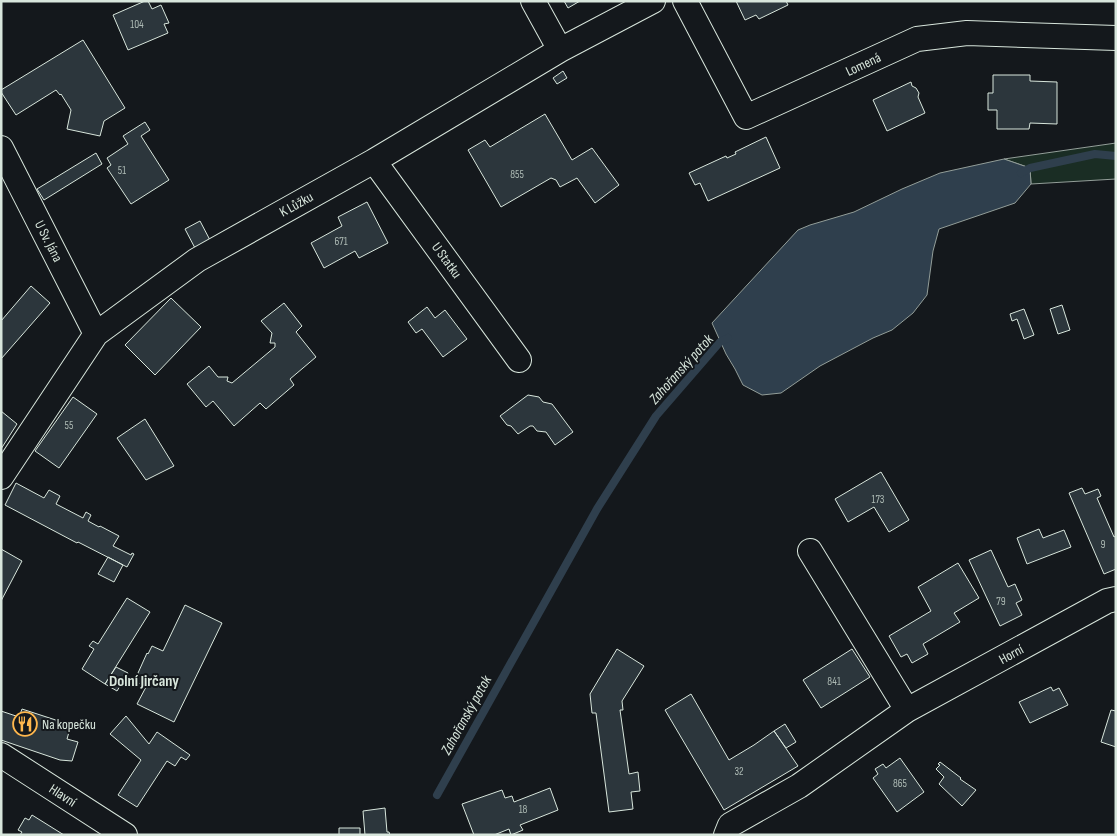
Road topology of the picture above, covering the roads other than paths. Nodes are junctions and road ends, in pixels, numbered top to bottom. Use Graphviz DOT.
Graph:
graph roads {
  1 [pos="533,1"];
  2 [pos="653,1"];
  3 [pos="685,1"];
  4 [pos="1116,38"];
  5 [pos="560,50"];
  6 [pos="1,148"];
  7 [pos="374,161"];
  8 [pos="96,334"];
  9 [pos="520,360"];
  10 [pos="1,477"];
  11 [pos="810,550"];
  12 [pos="1116,599"];
  13 [pos="907,710"];
  14 [pos="1,755"];
  15 [pos="125,835"];
  16 [pos="726,835"];
  1 -- 5 [label="street"];
  2 -- 5 [label="street, K Lůžku"];
  3 -- 4 [label="street, Lomená"];
  5 -- 7 [label="street, K Lůžku"];
  6 -- 8 [label="street, U Sv. Jána"];
  7 -- 8 [label="street, K Lůžku"];
  7 -- 9 [label="street, U Statku"];
  8 -- 10 [label="street, K Lůžku"];
  11 -- 13 [label="street"];
  12 -- 13 [label="street, Horní"];
  13 -- 16 [label="street, Horní"];
  14 -- 15 [label="street, Hlavní"];
}
